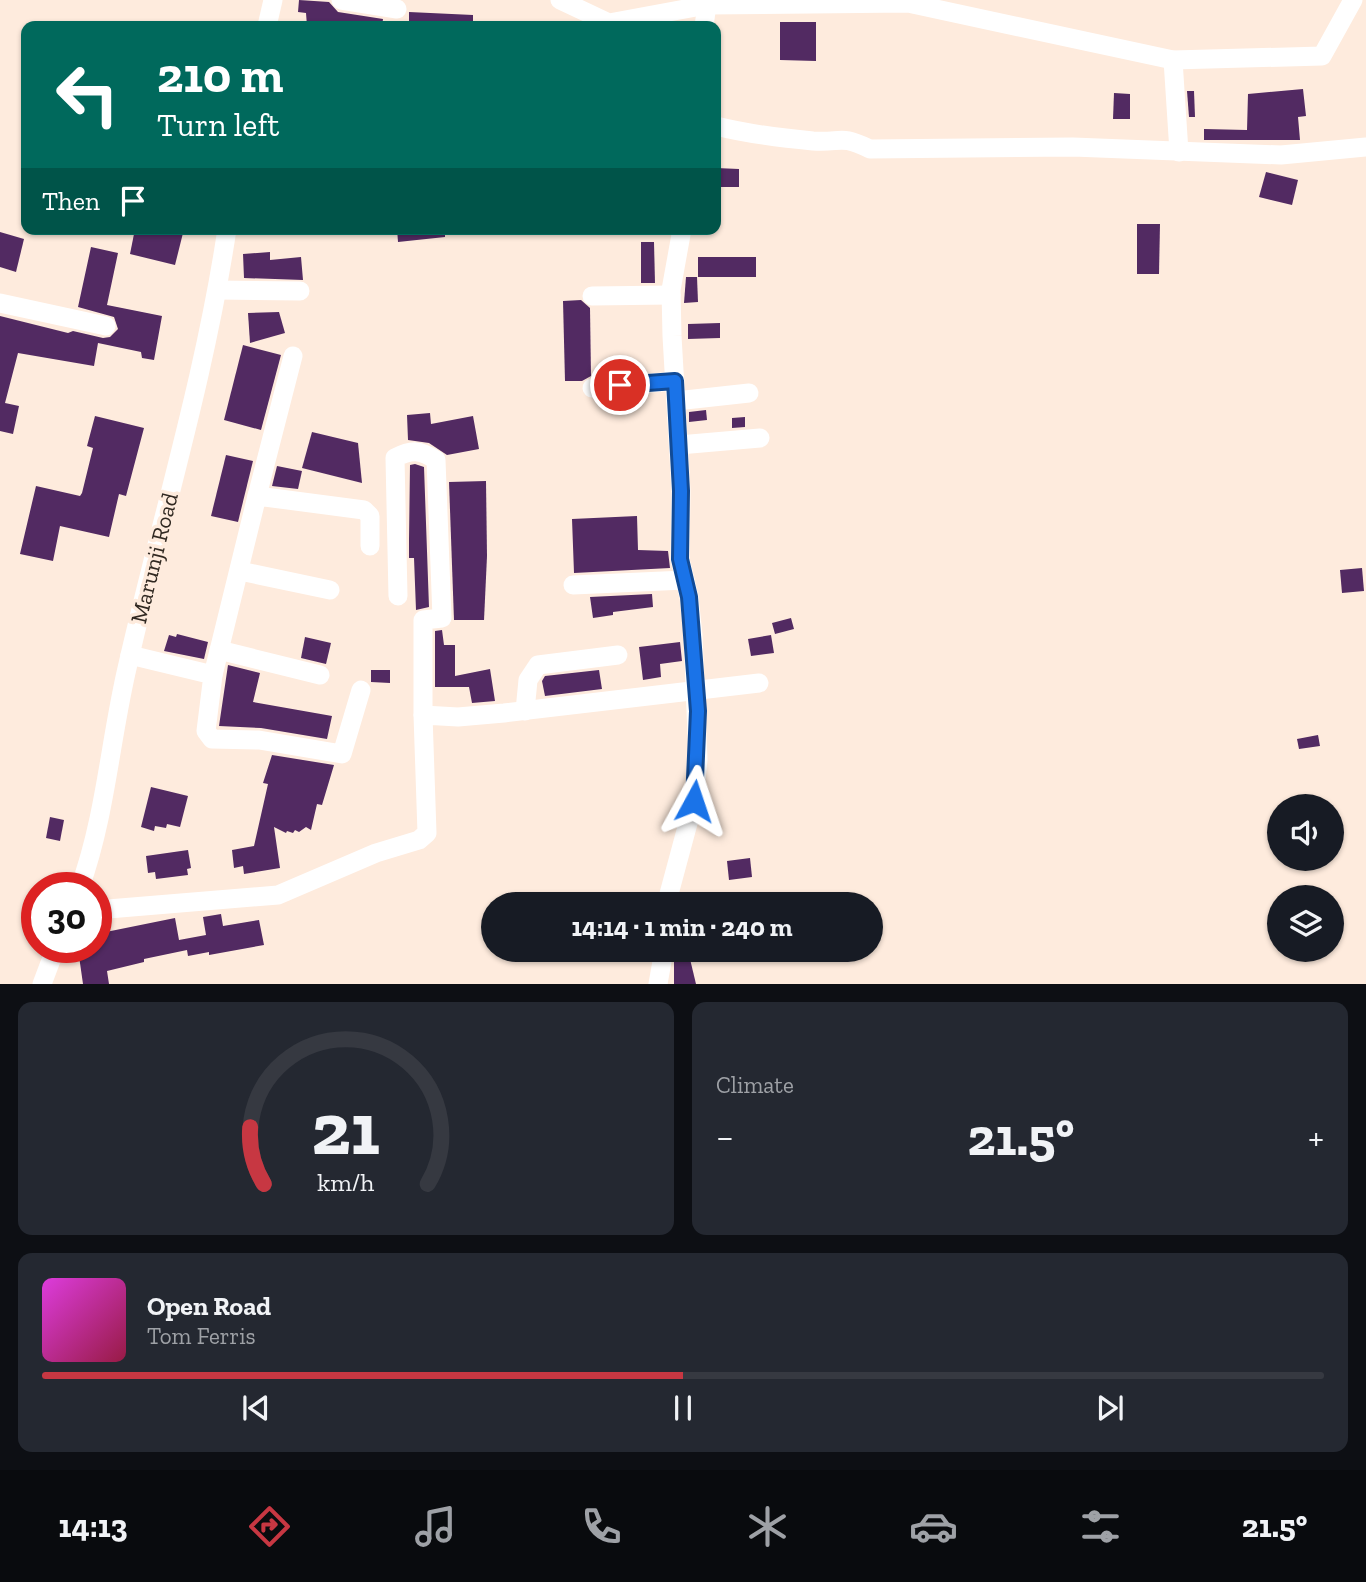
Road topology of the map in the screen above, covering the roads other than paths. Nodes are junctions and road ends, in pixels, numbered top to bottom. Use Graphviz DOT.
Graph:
graph roads {
  1 [pos="273,0"];
  2 [pos="341,0"];
  3 [pos="560,0"];
  4 [pos="1353,0"];
  5 [pos="707,5"];
  6 [pos="397,9"];
  7 [pos="268,21"];
  8 [pos="604,21"];
  9 [pos="619,21"];
  10 [pos="705,21"];
  11 [pos="1172,60"];
  12 [pos="721,127"];
  13 [pos="1366,148"];
  14 [pos="1179,152"];
  15 [pos="226,235"];
  16 [pos="680,235"];
  17 [pos="218,290"];
  18 [pos="300,291"];
  19 [pos="671,295"];
  20 [pos="592,296"];
  21 [pos="0,303"];
  22 [pos="106,326"];
  23 [pos="293,356"];
  24 [pos="675,381"];
  25 [pos="592,388"];
  26 [pos="748,393"];
  27 [pos="676,401"];
  28 [pos="760,438"];
  29 [pos="679,445"];
  30 [pos="257,496"];
  31 [pos="370,546"];
  32 [pos="240,571"];
  33 [pos="685,580"];
  34 [pos="573,585"];
  35 [pos="330,590"];
  36 [pos="398,596"];
  37 [pos="219,650"];
  38 [pos="130,655"];
  39 [pos="618,655"];
  40 [pos="213,675"];
  41 [pos="320,675"];
  42 [pos="759,683"];
  43 [pos="361,690"];
  44 [pos="696,692"];
  45 [pos="525,711"];
  46 [pos="423,715"];
  47 [pos="84,872"];
  48 [pos="670,892"];
  49 [pos="112,910"];
  50 [pos="662,962"];
  51 [pos="50,963"];
  52 [pos="41,984"];
  53 [pos="658,984"];
  1 -- 7 [label="street"];
  2 -- 6 [label="street"];
  3 -- 8 [label="street"];
  4 -- 11 [label="street"];
  5 -- 9 [label="street"];
  5 -- 10 [label="street"];
  5 -- 11 [label="street"];
  11 -- 14 [label="street"];
  12 -- 14 [label="street"];
  13 -- 14 [label="street"];
  15 -- 17 [label="street, Marunji Road"];
  16 -- 19 [label="street"];
  17 -- 18 [label="street"];
  17 -- 38 [label="street, Marunji Road"];
  19 -- 20 [label="street"];
  19 -- 24 [label="street"];
  21 -- 22 [label="street"];
  23 -- 30 [label="street"];
  24 -- 25 [label="street"];
  24 -- 27 [label="street"];
  26 -- 27 [label="street"];
  27 -- 29 [label="street"];
  28 -- 29 [label="street"];
  29 -- 33 [label="street"];
  30 -- 31 [label="street"];
  30 -- 32 [label="street"];
  32 -- 35 [label="street"];
  32 -- 37 [label="street"];
  33 -- 34 [label="street"];
  33 -- 44 [label="street"];
  36 -- 46 [label="street"];
  37 -- 40 [label="street"];
  37 -- 41 [label="street"];
  38 -- 40 [label="street"];
  38 -- 47 [label="street, Marunji Road"];
  39 -- 45 [label="street"];
  40 -- 43 [label="street"];
  42 -- 44 [label="street"];
  44 -- 45 [label="street"];
  44 -- 48 [label="street"];
  45 -- 46 [label="street"];
  46 -- 49 [label="street"];
  50 -- 53 [label="street"];
  51 -- 52 [label="street"];
}
